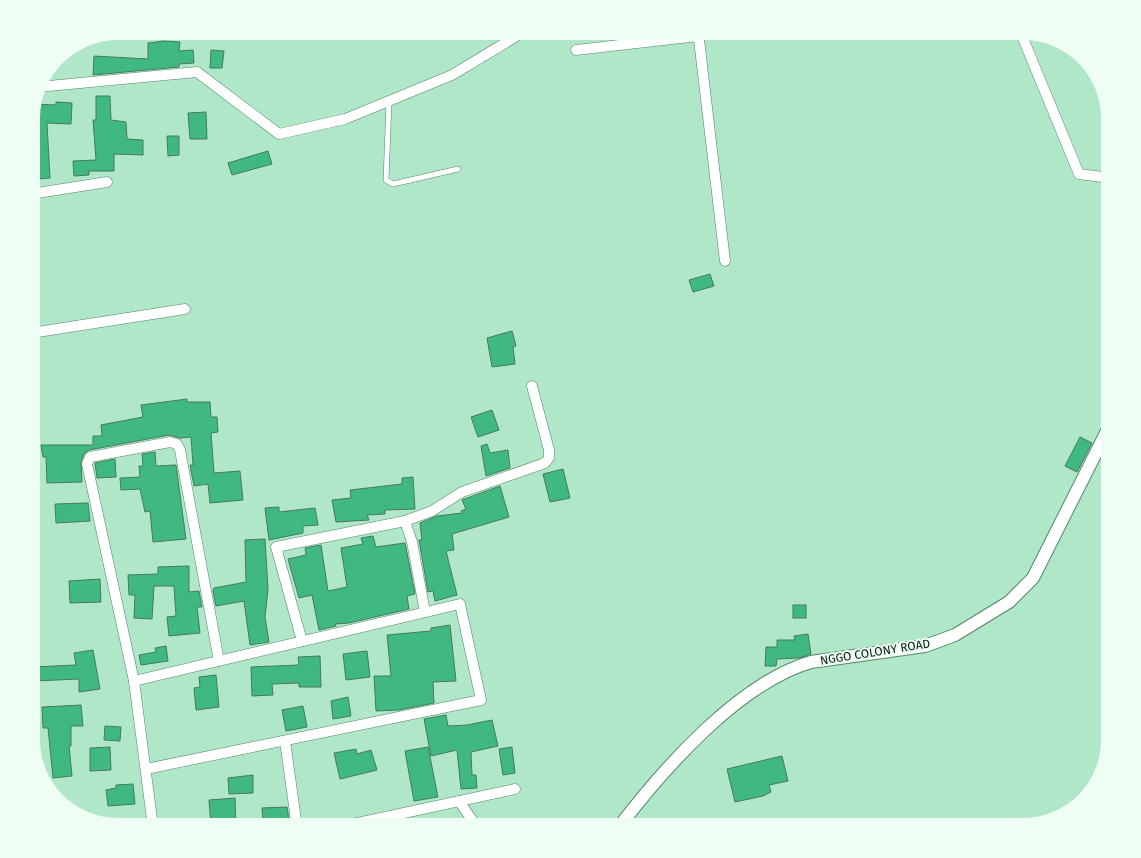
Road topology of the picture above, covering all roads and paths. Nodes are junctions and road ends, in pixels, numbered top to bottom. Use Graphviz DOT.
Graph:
graph roads {
  1 [pos="510,40"];
  2 [pos="652,40"];
  3 [pos="699,40"];
  4 [pos="1024,40"];
  5 [pos="576,50"];
  6 [pos="47,87"];
  7 [pos="389,101"];
  8 [pos="458,169"];
  9 [pos="1101,177"];
  10 [pos="107,182"];
  11 [pos="40,193"];
  12 [pos="725,261"];
  13 [pos="185,309"];
  14 [pos="40,332"];
  15 [pos="532,386"];
  16 [pos="1101,443"];
  17 [pos="406,520"];
  18 [pos="425,612"];
  19 [pos="302,641"];
  20 [pos="219,661"];
  21 [pos="134,681"];
  22 [pos="285,741"];
  23 [pos="146,769"];
  24 [pos="515,789"];
  25 [pos="458,801"];
  26 [pos="152,818"];
  27 [pos="296,818"];
  28 [pos="380,818"];
  29 [pos="470,818"];
  30 [pos="626,818"];
  1 -- 7 [label="street"];
  2 -- 5 [label="street"];
  3 -- 12 [label="street"];
  4 -- 9 [label="street"];
  6 -- 7 [label="street"];
  7 -- 8 [label="lane"];
  10 -- 11 [label="street"];
  13 -- 14 [label="street"];
  15 -- 17 [label="street"];
  16 -- 30 [label="street, NGGO COLONY ROAD"];
  17 -- 18 [label="street"];
  17 -- 19 [label="street"];
  18 -- 19 [label="street"];
  18 -- 22 [label="street"];
  19 -- 20 [label="street"];
  20 -- 21 [label="street"];
  20 -- 21 [label="street"];
  21 -- 23 [label="street"];
  22 -- 23 [label="street"];
  22 -- 27 [label="street"];
  23 -- 26 [label="street"];
  24 -- 25 [label="street"];
  25 -- 28 [label="street"];
  25 -- 29 [label="street"];
}
